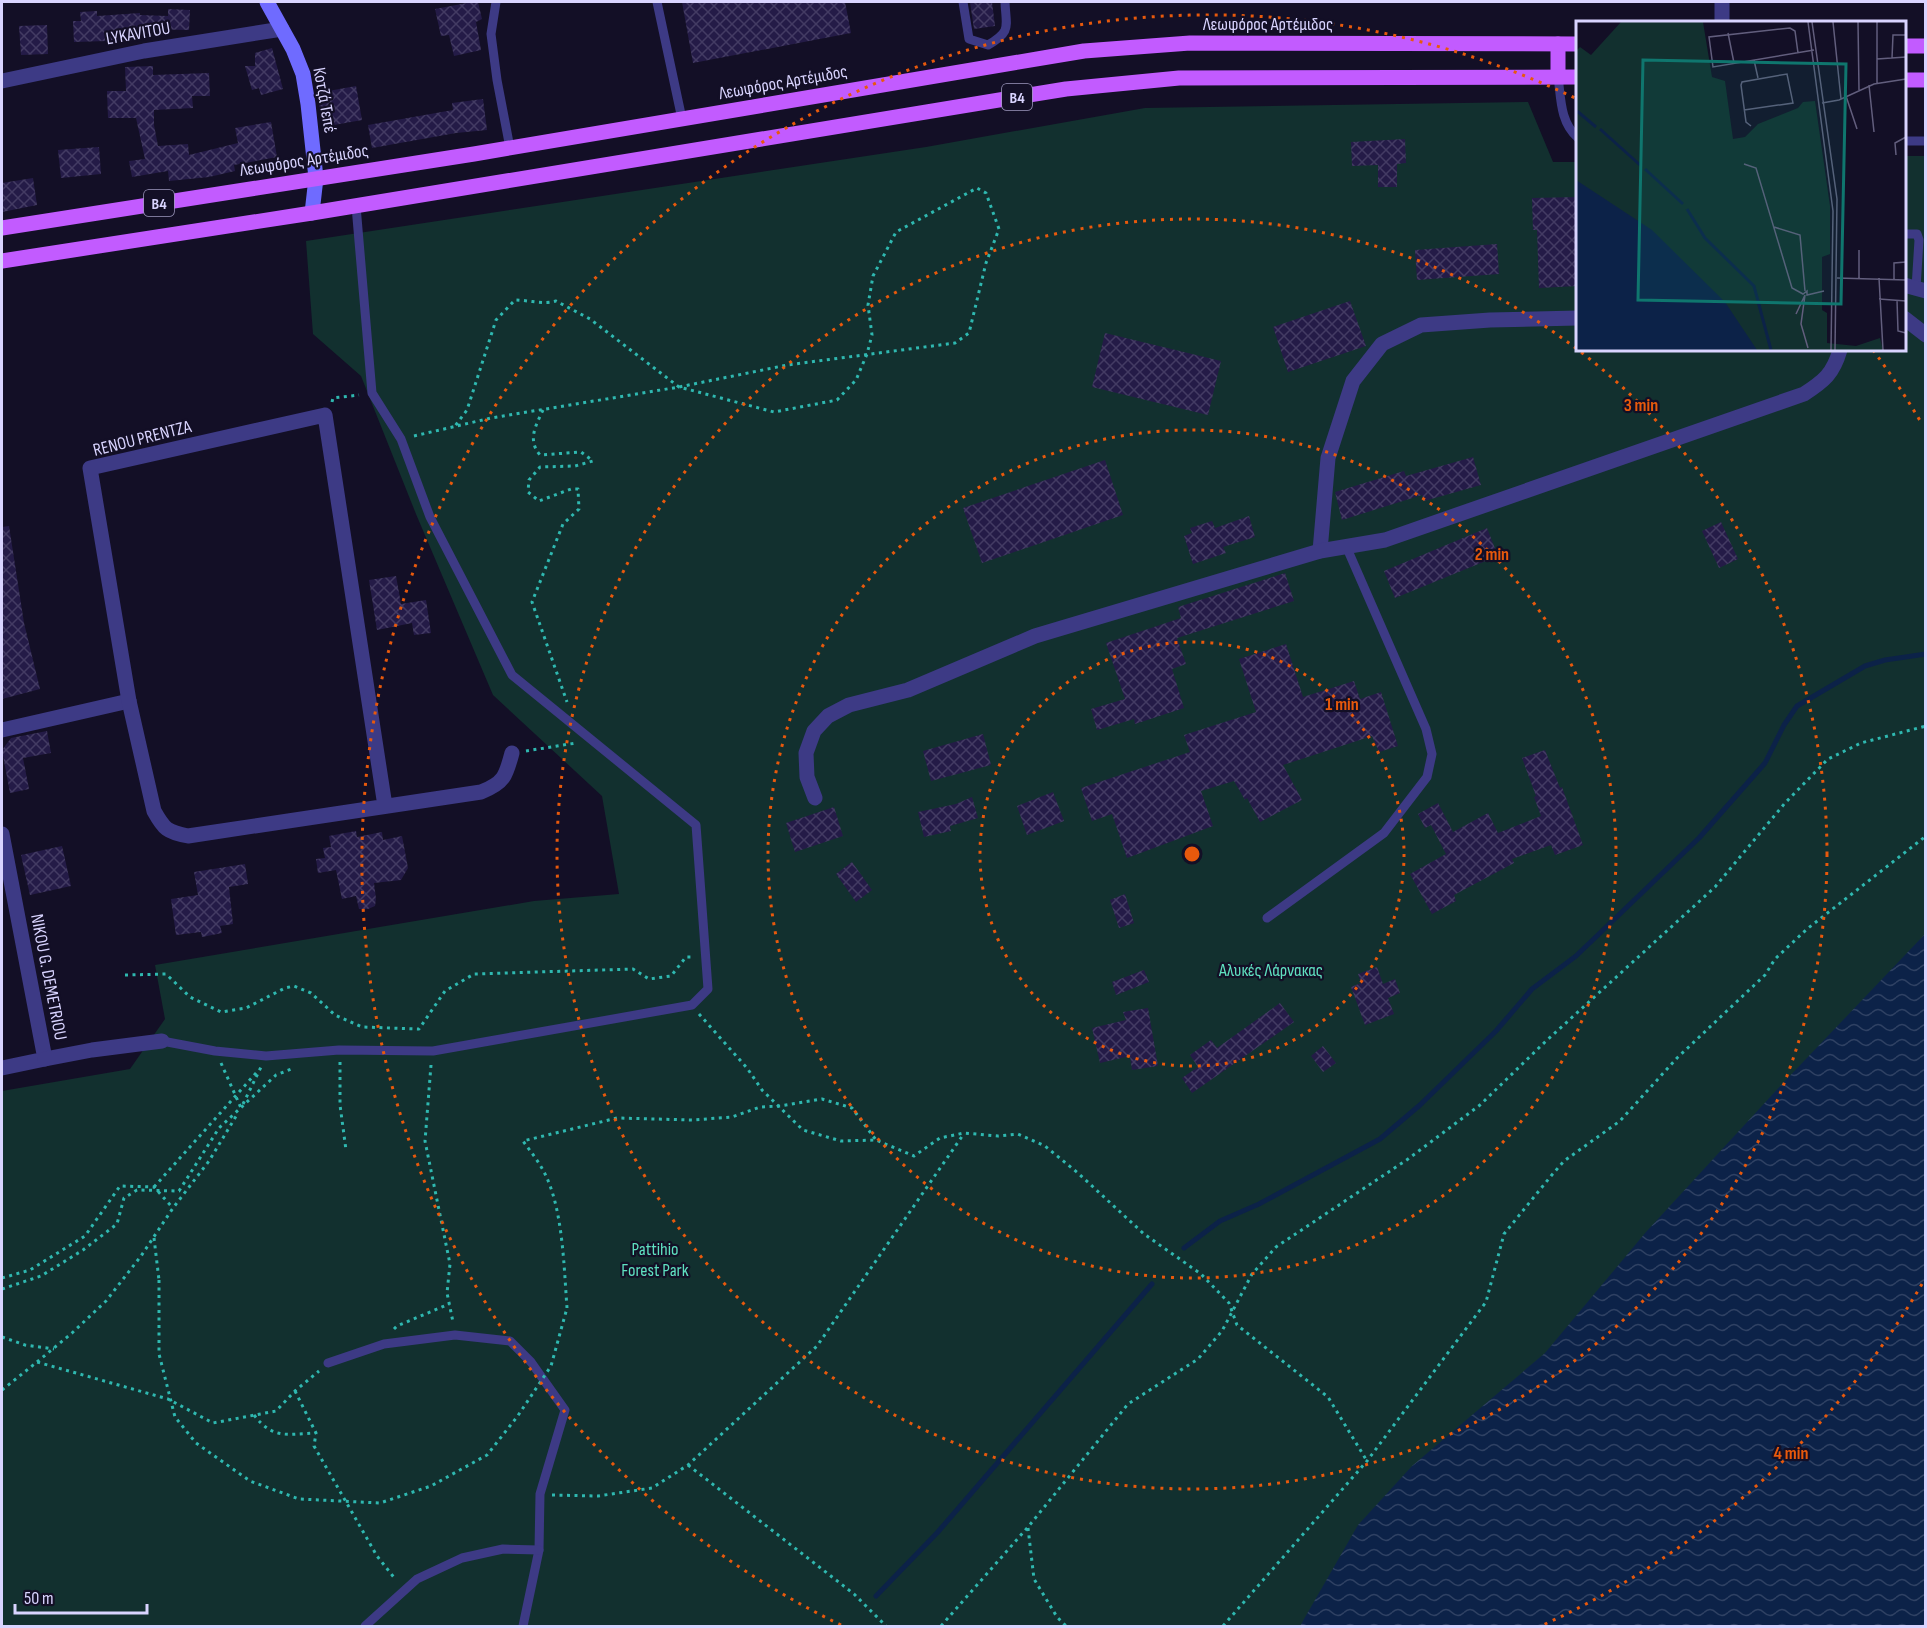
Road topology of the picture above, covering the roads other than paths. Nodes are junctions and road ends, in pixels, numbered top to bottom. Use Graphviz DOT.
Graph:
graph roads {
  1 [pos="267,2"];
  2 [pos="496,2"];
  3 [pos="657,2"];
  4 [pos="963,2"];
  5 [pos="1005,2"];
  6 [pos="1722,2"];
  7 [pos="1722,21"];
  8 [pos="282,29"];
  9 [pos="1558,44"];
  10 [pos="1576,44"];
  11 [pos="1906,46"];
  12 [pos="1926,46"];
  13 [pos="1558,76"];
  14 [pos="1576,77"];
  15 [pos="1906,80"];
  16 [pos="1926,80"];
  17 [pos="2,81"];
  18 [pos="682,119"];
  19 [pos="1576,136"];
  20 [pos="1906,141"];
  21 [pos="1926,141"];
  22 [pos="510,148"];
  23 [pos="316,178"];
  24 [pos="356,206"];
  25 [pos="312,213"];
  26 [pos="2,228"];
  27 [pos="1906,234"];
  28 [pos="2,261"];
  29 [pos="1915,288"];
  30 [pos="1576,318"];
  31 [pos="1906,319"];
  32 [pos="1926,335"];
  33 [pos="1840,351"];
  34 [pos="1346,546"];
  35 [pos="1320,552"];
  36 [pos="129,701"];
  37 [pos="2,730"];
  38 [pos="512,753"];
  39 [pos="815,798"];
  40 [pos="385,806"];
  41 [pos="2,834"];
  42 [pos="7,896"];
  43 [pos="1267,918"];
  44 [pos="162,1041"];
  45 [pos="45,1059"];
  46 [pos="2,1068"];
  47 [pos="328,1363"];
  48 [pos="539,1550"];
  49 [pos="365,1626"];
  50 [pos="523,1626"];
  1 -- 8 [label="street, Κοτζά Τεπέ"];
  2 -- 22 [label="lane"];
  3 -- 18 [label="lane"];
  4 -- 5 [label="lane"];
  6 -- 7 [label="street"];
  8 -- 17 [label="street, LYKAVITOU"];
  8 -- 23 [label="street, Κοτζά Τεπέ"];
  9 -- 10 [label="main road, Λεωφόρος Αρτέμιδος / B4"];
  9 -- 13 [label="main road"];
  9 -- 18 [label="main road, Λεωφόρος Αρτέμιδος / B4"];
  11 -- 12 [label="main road"];
  13 -- 14 [label="main road, B4"];
  13 -- 19 [label="lane"];
  13 -- 24 [label="main road, B4"];
  15 -- 16 [label="main road"];
  18 -- 22 [label="main road, Λεωφόρος Αρτέμιδος / B4"];
  20 -- 21 [label="lane"];
  22 -- 23 [label="main road, Λεωφόρος Αρτέμιδος / B4"];
  23 -- 25 [label="street, Κοτζά Τεπέ"];
  23 -- 26 [label="main road, Λεωφόρος Αρτέμιδος / B4"];
  24 -- 25 [label="main road, B4"];
  24 -- 44 [label="lane"];
  25 -- 28 [label="main road, B4"];
  27 -- 29 [label="lane"];
  30 -- 35 [label="street"];
  31 -- 32 [label="street"];
  33 -- 34 [label="street"];
  34 -- 35 [label="street"];
  34 -- 43 [label="lane"];
  35 -- 39 [label="street"];
  36 -- 37 [label="street"];
  36 -- 40 [label="street, RENOU PRENTZA"];
  36 -- 40 [label="street, RENOU PRENTZA"];
  38 -- 40 [label="street, RENOU PRENTZA"];
  41 -- 42 [label="street, NIKOU G. DEMETRIOU"];
  42 -- 45 [label="street, NIKOU G. DEMETRIOU"];
  44 -- 45 [label="street"];
  45 -- 46 [label="street, NIKOU G. DEMETRIOU"];
  47 -- 48 [label="lane"];
  48 -- 49 [label="lane"];
  48 -- 50 [label="lane"];
}
